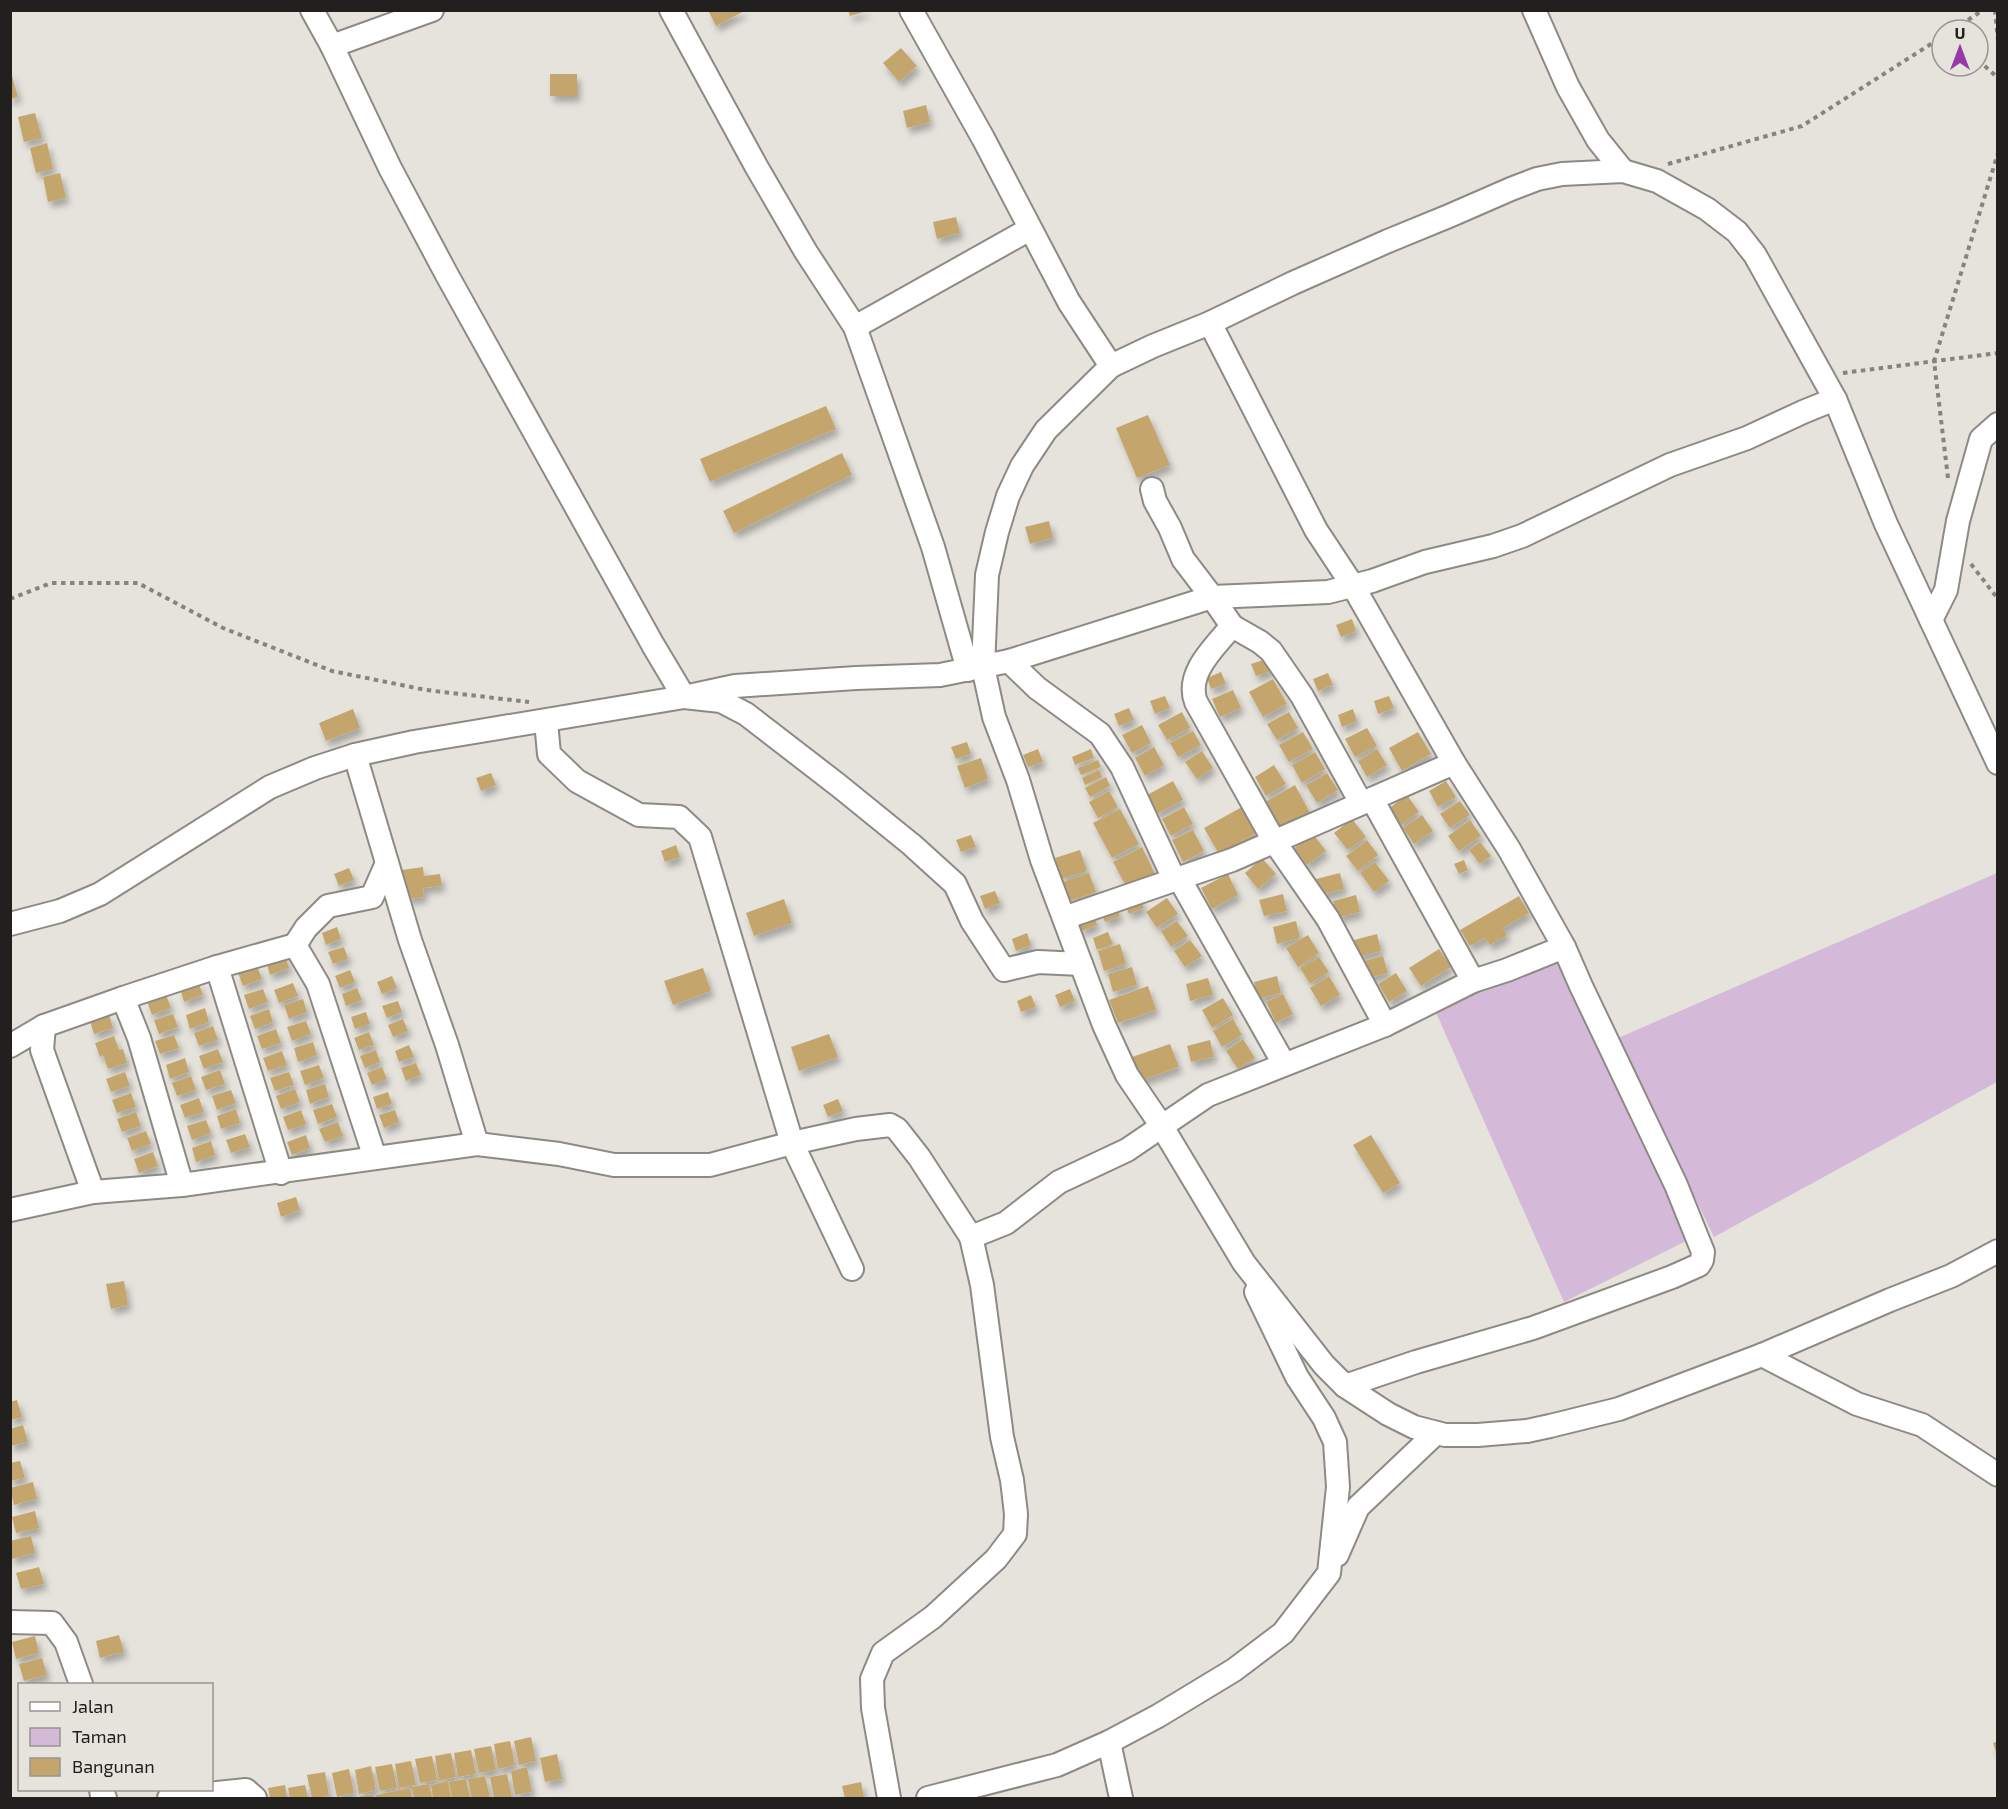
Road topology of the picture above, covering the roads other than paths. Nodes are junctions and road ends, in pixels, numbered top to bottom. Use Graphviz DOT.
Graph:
graph roads {
  1 [pos="312,10"];
  2 [pos="432,10"];
  3 [pos="671,10"];
  4 [pos="911,10"];
  5 [pos="1534,10"];
  6 [pos="332,46"];
  7 [pos="1623,171"];
  8 [pos="1030,229"];
  9 [pos="1210,323"];
  10 [pos="855,327"];
  11 [pos="1111,366"];
  12 [pos="1835,399"];
  13 [pos="1998,424"];
  14 [pos="1152,489"];
  15 [pos="1353,586"];
  16 [pos="1212,597"];
  17 [pos="1931,620"];
  18 [pos="1232,626"];
  19 [pos="1009,661"];
  20 [pos="975,668"];
  21 [pos="684,697"];
  22 [pos="540,712"];
  23 [pos="355,755"];
  24 [pos="1454,763"];
  25 [pos="1998,763"];
  26 [pos="1367,801"];
  27 [pos="1274,841"];
  28 [pos="387,863"];
  29 [pos="1176,878"];
  30 [pos="1064,918"];
  31 [pos="10,924"];
  32 [pos="295,945"];
  33 [pos="1564,947"];
  34 [pos="1081,964"];
  35 [pos="217,967"];
  36 [pos="1473,981"];
  37 [pos="123,998"];
  38 [pos="1385,1025"];
  39 [pos="44,1026"];
  40 [pos="10,1046"];
  41 [pos="1284,1064"];
  42 [pos="1161,1125"];
  43 [pos="792,1143"];
  44 [pos="477,1144"];
  45 [pos="375,1158"];
  46 [pos="282,1173"];
  47 [pos="182,1185"];
  48 [pos="93,1192"];
  49 [pos="10,1210"];
  50 [pos="971,1237"];
  51 [pos="1998,1251"];
  52 [pos="1244,1263"];
  53 [pos="852,1269"];
  54 [pos="1762,1355"];
  55 [pos="1345,1386"];
  56 [pos="1436,1433"];
  57 [pos="1998,1475"];
  58 [pos="1329,1573"];
  59 [pos="10,1622"];
  60 [pos="81,1683"];
  61 [pos="1109,1742"];
  62 [pos="169,1798"];
  63 [pos="255,1798"];
  64 [pos="889,1798"];
  65 [pos="928,1798"];
  66 [pos="1121,1798"];
  1 -- 6 [label="street"];
  2 -- 6 [label="street"];
  3 -- 10 [label="street"];
  4 -- 8 [label="street"];
  5 -- 7 [label="street"];
  6 -- 21 [label="street"];
  7 -- 9 [label="street"];
  7 -- 12 [label="street"];
  8 -- 10 [label="street"];
  8 -- 11 [label="street"];
  9 -- 11 [label="street"];
  9 -- 15 [label="street"];
  10 -- 20 [label="street"];
  11 -- 20 [label="street"];
  12 -- 15 [label="street"];
  12 -- 17 [label="street"];
  13 -- 17 [label="street"];
  14 -- 16 [label="street"];
  15 -- 16 [label="street"];
  15 -- 24 [label="street"];
  16 -- 18 [label="street"];
  16 -- 19 [label="street"];
  17 -- 25 [label="street"];
  18 -- 26 [label="street"];
  18 -- 27 [label="street"];
  19 -- 20 [label="street"];
  19 -- 29 [label="street"];
  20 -- 21 [label="street"];
  20 -- 30 [label="street"];
  21 -- 22 [label="street"];
  21 -- 34 [label="street"];
  22 -- 23 [label="street"];
  22 -- 43 [label="street"];
  23 -- 28 [label="street"];
  23 -- 31 [label="street"];
  24 -- 26 [label="street"];
  24 -- 33 [label="street"];
  26 -- 27 [label="street"];
  26 -- 36 [label="street"];
  27 -- 29 [label="street"];
  27 -- 38 [label="street"];
  28 -- 32 [label="street"];
  28 -- 44 [label="street"];
  29 -- 30 [label="street"];
  29 -- 41 [label="street"];
  30 -- 34 [label="street"];
  32 -- 35 [label="street"];
  32 -- 45 [label="street"];
  33 -- 36 [label="street"];
  33 -- 55 [label="street"];
  34 -- 42 [label="street"];
  35 -- 37 [label="street"];
  35 -- 46 [label="street"];
  36 -- 38 [label="street"];
  37 -- 39 [label="street"];
  37 -- 47 [label="street"];
  38 -- 41 [label="street"];
  39 -- 40 [label="street"];
  39 -- 48 [label="street"];
  41 -- 42 [label="street"];
  42 -- 50 [label="street"];
  42 -- 52 [label="street"];
  43 -- 44 [label="street"];
  43 -- 50 [label="street"];
  43 -- 53 [label="street"];
  44 -- 45 [label="street"];
  45 -- 46 [label="street"];
  46 -- 47 [label="street"];
  47 -- 48 [label="street"];
  48 -- 49 [label="street"];
  50 -- 64 [label="street"];
  51 -- 54 [label="street"];
  52 -- 55 [label="street"];
  52 -- 58 [label="street"];
  54 -- 56 [label="street"];
  54 -- 57 [label="street"];
  55 -- 56 [label="street"];
  56 -- 58 [label="street"];
  58 -- 61 [label="street"];
  59 -- 60 [label="street"];
  61 -- 65 [label="street"];
  61 -- 66 [label="street"];
  62 -- 63 [label="street"];
}
